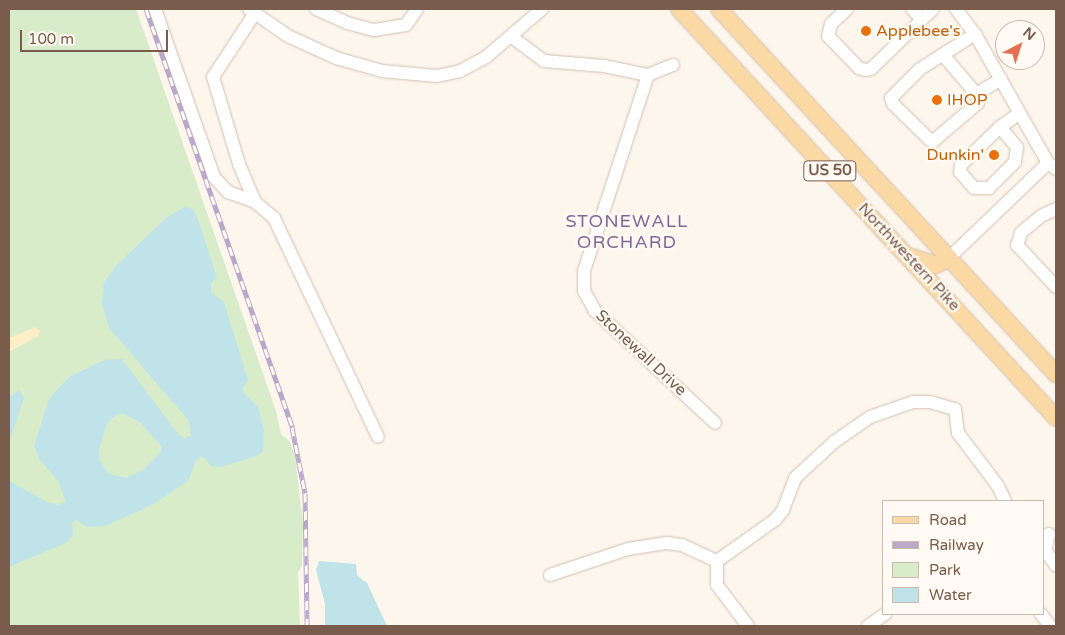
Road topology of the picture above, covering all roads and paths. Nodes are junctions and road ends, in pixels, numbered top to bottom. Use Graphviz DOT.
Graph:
graph roads {
  1 [pos="155,9"];
  2 [pos="316,9"];
  3 [pos="417,9"];
  4 [pos="542,9"];
  5 [pos="680,9"];
  6 [pos="719,9"];
  7 [pos="847,9"];
  8 [pos="912,9"];
  9 [pos="933,9"];
  10 [pos="956,9"];
  11 [pos="252,11"];
  12 [pos="922,19"];
  13 [pos="975,34"];
  14 [pos="512,37"];
  15 [pos="943,55"];
  16 [pos="673,65"];
  17 [pos="648,75"];
  18 [pos="1001,79"];
  19 [pos="978,93"];
  20 [pos="1020,112"];
  21 [pos="1000,127"];
  22 [pos="1052,166"];
  23 [pos="255,202"];
  24 [pos="1056,209"];
  25 [pos="908,255"];
  26 [pos="949,258"];
  27 [pos="1056,287"];
  28 [pos="1054,369"];
  29 [pos="1056,418"];
  30 [pos="715,423"];
  31 [pos="378,436"];
  32 [pos="1005,500"];
  33 [pos="1050,534"];
  34 [pos="718,561"];
  35 [pos="1056,566"];
  36 [pos="550,575"];
  37 [pos="884,615"];
  38 [pos="1042,615"];
  39 [pos="748,626"];
  40 [pos="868,626"];
  41 [pos="1050,626"];
  1 -- 23 [label="street"];
  2 -- 3 [label="street"];
  4 -- 14 [label="street"];
  5 -- 25 [label="main road, Northwestern Pike / US 50"];
  6 -- 26 [label="main road, Northwestern Pike / US 50"];
  7 -- 12 [label="street"];
  8 -- 12 [label="street"];
  9 -- 12 [label="street"];
  10 -- 13 [label="street"];
  11 -- 14 [label="street"];
  11 -- 23 [label="street"];
  13 -- 15 [label="street"];
  13 -- 18 [label="street"];
  14 -- 17 [label="street"];
  15 -- 19 [label="street"];
  15 -- 19 [label="street"];
  16 -- 17 [label="street"];
  17 -- 30 [label="street, Stonewall Drive"];
  18 -- 19 [label="street"];
  18 -- 20 [label="street"];
  20 -- 21 [label="street"];
  20 -- 22 [label="street"];
  21 -- 21 [label="street"];
  22 -- 26 [label="street"];
  23 -- 31 [label="street"];
  24 -- 27 [label="street"];
  25 -- 26 [label="main road"];
  25 -- 29 [label="main road, Northwestern Pike / US 50"];
  26 -- 28 [label="main road, Northwestern Pike / US 50"];
  32 -- 34 [label="street"];
  33 -- 35 [label="street"];
  34 -- 36 [label="street"];
  34 -- 39 [label="street"];
  37 -- 40 [label="street"];
  38 -- 41 [label="street"];
}
